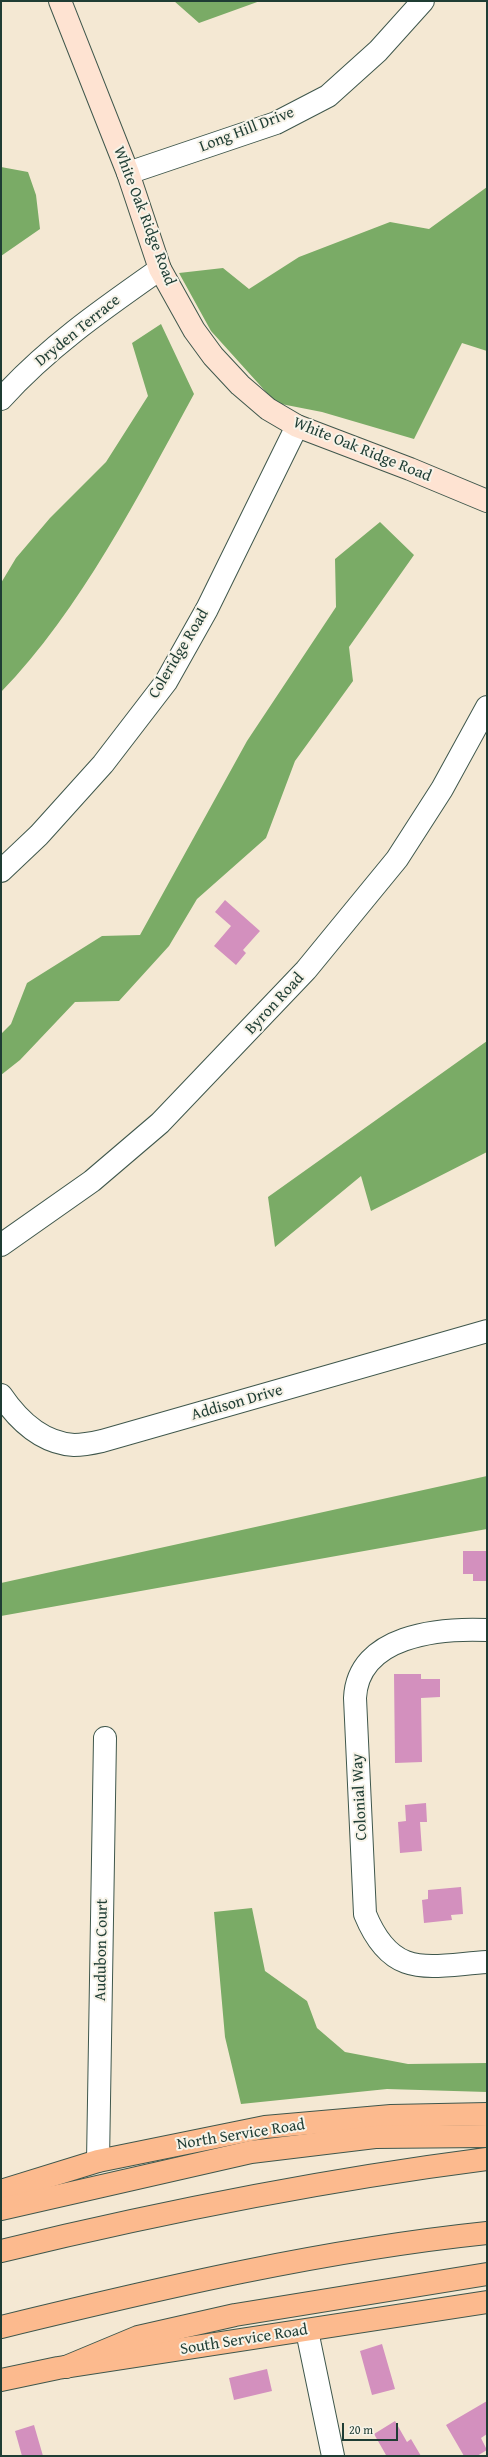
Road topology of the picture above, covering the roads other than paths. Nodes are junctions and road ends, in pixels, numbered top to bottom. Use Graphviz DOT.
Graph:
graph roads {
  1 [pos="60,1"];
  2 [pos="423,1"];
  3 [pos="128,173"];
  4 [pos="160,269"];
  5 [pos="1,399"];
  6 [pos="298,426"];
  7 [pos="487,501"];
  8 [pos="487,707"];
  9 [pos="1,871"];
  10 [pos="1,1245"];
  11 [pos="487,1331"];
  12 [pos="1,1394"];
  13 [pos="487,1630"];
  14 [pos="105,1738"];
  15 [pos="487,1962"];
  16 [pos="487,2114"];
  17 [pos="487,2136"];
  18 [pos="487,2159"];
  19 [pos="98,2161"];
  20 [pos="1,2191"];
  21 [pos="1,2209"];
  22 [pos="487,2233"];
  23 [pos="1,2250"];
  24 [pos="487,2274"];
  25 [pos="487,2302"];
  26 [pos="1,2327"];
  27 [pos="307,2331"];
  28 [pos="66,2367"];
  29 [pos="1,2380"];
  30 [pos="333,2456"];
  1 -- 3 [label="street, White Oak Ridge Road"];
  2 -- 3 [label="street, Long Hill Drive"];
  3 -- 4 [label="street, White Oak Ridge Road"];
  4 -- 5 [label="street, Dryden Terrace"];
  4 -- 6 [label="street, White Oak Ridge Road"];
  6 -- 7 [label="street, White Oak Ridge Road"];
  6 -- 9 [label="street, Coleridge Road"];
  8 -- 10 [label="street, Byron Road"];
  11 -- 12 [label="street, Addison Drive"];
  13 -- 15 [label="street, Colonial Way"];
  14 -- 19 [label="street, Audubon Court"];
  16 -- 19 [label="main road, North Service Road"];
  17 -- 21 [label="main road"];
  18 -- 23 [label="main road"];
  19 -- 20 [label="main road, North Service Road"];
  22 -- 26 [label="main road"];
  24 -- 28 [label="main road"];
  25 -- 27 [label="main road, South Service Road"];
  27 -- 28 [label="main road, South Service Road"];
  27 -- 30 [label="street"];
  28 -- 29 [label="main road, South Service Road"];
}
